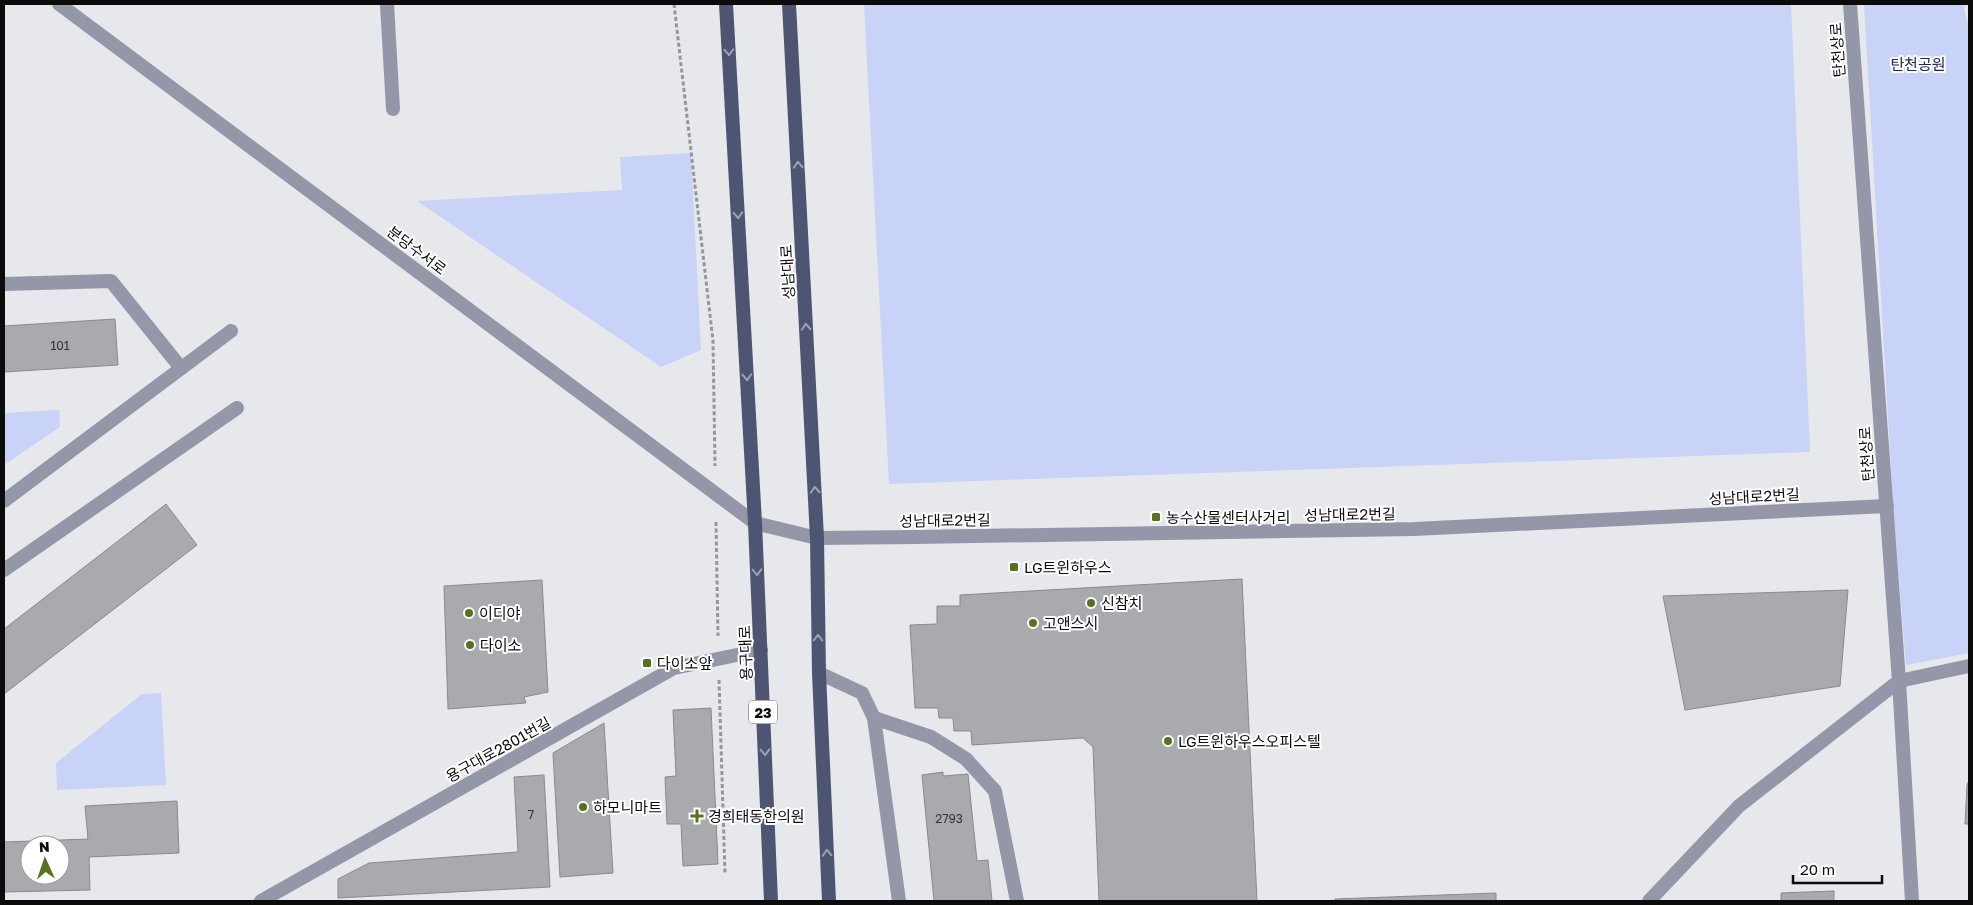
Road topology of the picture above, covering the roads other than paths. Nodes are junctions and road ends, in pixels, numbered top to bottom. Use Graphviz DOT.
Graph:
graph roads {
  1 [pos="58,4"];
  2 [pos="387,4"];
  3 [pos="726,4"];
  4 [pos="789,4"];
  5 [pos="1850,4"];
  6 [pos="393,109"];
  7 [pos="4,284"];
  8 [pos="231,331"];
  9 [pos="181,368"];
  10 [pos="237,408"];
  11 [pos="4,500"];
  12 [pos="1886,506"];
  13 [pos="755,523"];
  14 [pos="817,538"];
  15 [pos="4,570"];
  16 [pos="761,650"];
  17 [pos="1969,666"];
  18 [pos="818,673"];
  19 [pos="1899,681"];
  20 [pos="874,718"];
  21 [pos="261,901"];
  22 [pos="771,901"];
  23 [pos="829,901"];
  24 [pos="899,901"];
  25 [pos="1017,901"];
  26 [pos="1649,901"];
  27 [pos="1912,901"];
  1 -- 13 [label="street, 분당수서로"];
  2 -- 6 [label="street"];
  3 -- 13 [label="main road, one-way"];
  14 -- 4 [label="main road, 성남대로, one-way"];
  5 -- 12 [label="street, 탄천상로"];
  7 -- 9 [label="street"];
  8 -- 9 [label="street"];
  9 -- 11 [label="street"];
  10 -- 15 [label="street"];
  12 -- 14 [label="street, 성남대로2번길"];
  12 -- 19 [label="street, 탄천상로"];
  13 -- 14 [label="street, 성남대로2번길"];
  13 -- 16 [label="main road, 용구대로 / 23, one-way"];
  18 -- 14 [label="main road, one-way"];
  16 -- 21 [label="street, 용구대로2801번길"];
  16 -- 22 [label="main road, 용구대로 / 23, one-way"];
  17 -- 19 [label="street"];
  18 -- 20 [label="street"];
  23 -- 18 [label="main road, one-way"];
  19 -- 26 [label="street"];
  19 -- 27 [label="street, 탄천상로"];
  20 -- 24 [label="street"];
  20 -- 25 [label="street"];
}
